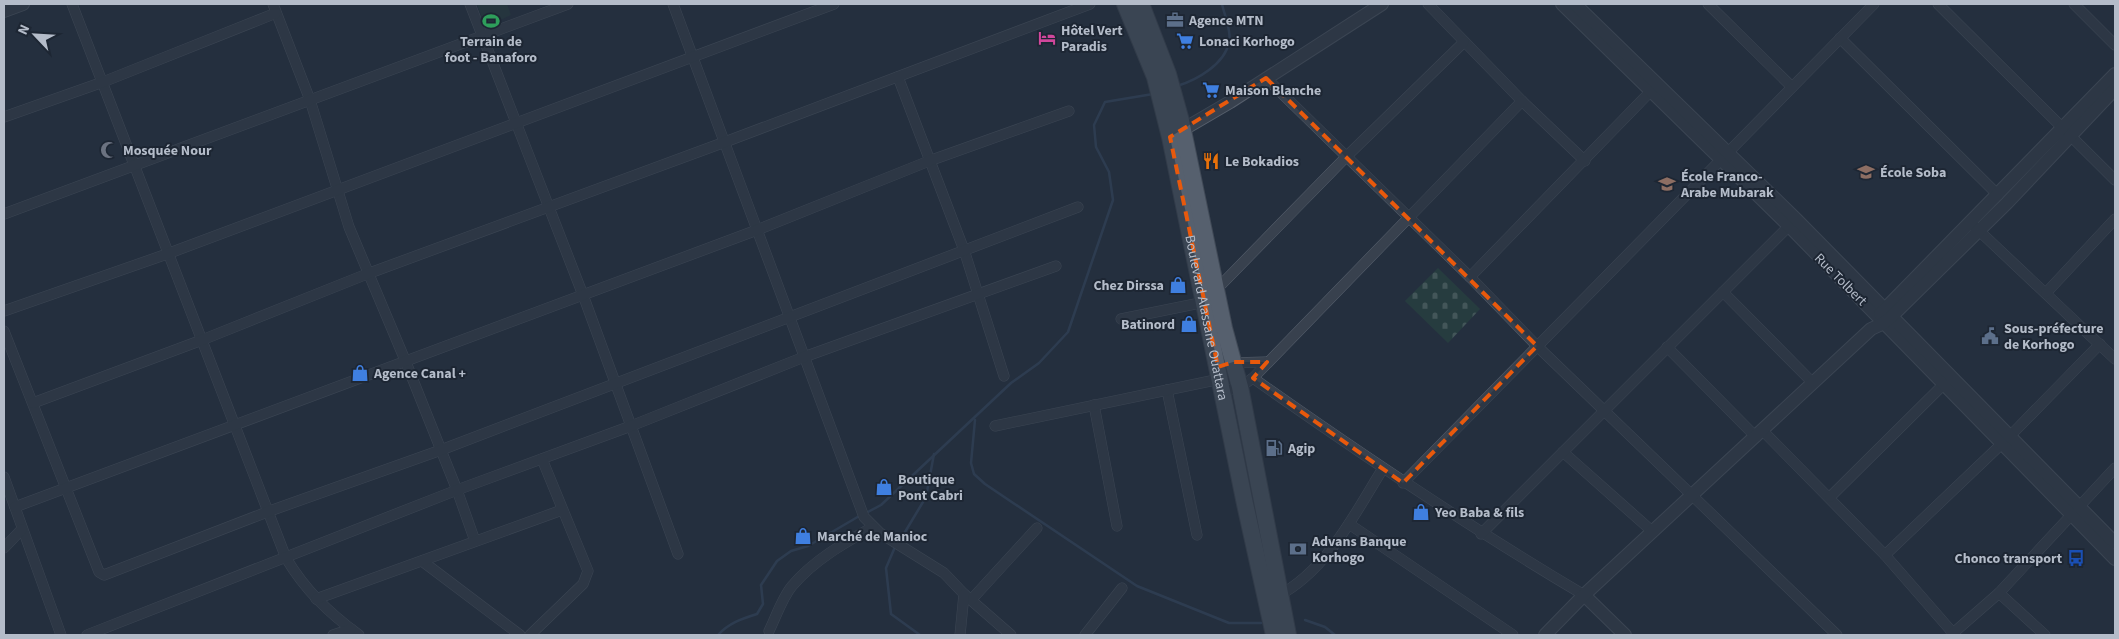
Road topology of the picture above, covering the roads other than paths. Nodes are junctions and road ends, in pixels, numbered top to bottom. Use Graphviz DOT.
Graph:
graph roads {
  1 [pos="23,4"];
  2 [pos="72,4"];
  3 [pos="470,4"];
  4 [pos="568,4"];
  5 [pos="673,4"];
  6 [pos="834,4"];
  7 [pos="1090,4"];
  8 [pos="1125,4"];
  9 [pos="1140,4"];
  10 [pos="1367,4"];
  11 [pos="1382,4"];
  12 [pos="1428,4"];
  13 [pos="1562,4"];
  14 [pos="1575,4"];
  15 [pos="1708,4"];
  16 [pos="1874,4"];
  17 [pos="1938,4"];
  18 [pos="2074,4"];
  19 [pos="275,9"];
  20 [pos="4,11"];
  21 [pos="482,37"];
  22 [pos="1840,38"];
  23 [pos="1464,42"];
  24 [pos="2115,45"];
  25 [pos="692,55"];
  26 [pos="2115,74"];
  27 [pos="898,76"];
  28 [pos="1161,76"];
  29 [pos="1266,78"];
  30 [pos="103,82"];
  31 [pos="1792,87"];
  32 [pos="2115,89"];
  33 [pos="1650,92"];
  34 [pos="310,100"];
  35 [pos="1522,101"];
  36 [pos="1069,111"];
  37 [pos="4,117"];
  38 [pos="515,122"];
  39 [pos="1174,123"];
  40 [pos="2065,132"];
  41 [pos="725,142"];
  42 [pos="1347,156"];
  43 [pos="1723,157"];
  44 [pos="929,161"];
  45 [pos="1585,161"];
  46 [pos="136,166"];
  47 [pos="2115,180"];
  48 [pos="337,190"];
  49 [pos="1998,195"];
  50 [pos="549,206"];
  51 [pos="1078,207"];
  52 [pos="4,214"];
  53 [pos="1408,217"];
  54 [pos="2115,219"];
  55 [pos="1792,222"];
  56 [pos="1975,227"];
  57 [pos="2112,229"];
  58 [pos="757,230"];
  59 [pos="964,250"];
  60 [pos="167,254"];
  61 [pos="1056,266"];
  62 [pos="367,274"];
  63 [pos="1470,277"];
  64 [pos="1723,292"];
  65 [pos="977,293"];
  66 [pos="2046,293"];
  67 [pos="583,295"];
  68 [pos="1208,296"];
  69 [pos="4,312"];
  70 [pos="790,316"];
  71 [pos="1885,316"];
  72 [pos="1120,319"];
  73 [pos="4,331"];
  74 [pos="202,340"];
  75 [pos="2100,344"];
  76 [pos="1537,346"];
  77 [pos="1667,347"];
  78 [pos="804,357"];
  79 [pos="2115,359"];
  80 [pos="405,360"];
  81 [pos="1266,362"];
  82 [pos="1224,375"];
  83 [pos="1004,376"];
  84 [pos="1246,383"];
  85 [pos="615,384"];
  86 [pos="1813,384"];
  87 [pos="1944,384"];
  88 [pos="1167,390"];
  89 [pos="33,403"];
  90 [pos="1094,405"];
  91 [pos="1604,411"];
  92 [pos="631,426"];
  93 [pos="995,426"];
  94 [pos="235,427"];
  95 [pos="1759,434"];
  96 [pos="2006,440"];
  97 [pos="441,450"];
  98 [pos="1563,452"];
  99 [pos="542,459"];
  100 [pos="2115,468"];
  101 [pos="1382,470"];
  102 [pos="4,477"];
  103 [pos="1403,483"];
  104 [pos="66,488"];
  105 [pos="457,490"];
  106 [pos="1692,495"];
  107 [pos="1830,497"];
  108 [pos="15,507"];
  109 [pos="562,510"];
  110 [pos="2074,510"];
  111 [pos="266,512"];
  112 [pos="1349,524"];
  113 [pos="1117,526"];
  114 [pos="873,527"];
  115 [pos="1037,528"];
  116 [pos="22,529"];
  117 [pos="1653,532"];
  118 [pos="1482,534"];
  119 [pos="1196,535"];
  120 [pos="475,541"];
  121 [pos="2115,543"];
  122 [pos="4,548"];
  123 [pos="678,554"];
  124 [pos="1885,556"];
  125 [pos="286,558"];
  126 [pos="2115,558"];
  127 [pos="422,561"];
  128 [pos="1122,588"];
  129 [pos="1999,593"];
  130 [pos="1584,595"];
  131 [pos="968,597"];
  132 [pos="1272,598"];
  133 [pos="316,600"];
  134 [pos="769,631"];
  135 [pos="355,632"];
  136 [pos="60,634"];
  137 [pos="1952,634"];
  138 [pos="88,635"];
  139 [pos="333,635"];
  140 [pos="520,635"];
  141 [pos="530,635"];
  142 [pos="960,635"];
  143 [pos="1011,635"];
  144 [pos="1085,635"];
  145 [pos="1274,635"];
  146 [pos="1288,635"];
  147 [pos="1512,635"];
  148 [pos="1544,635"];
  149 [pos="1625,635"];
  150 [pos="1837,635"];
  151 [pos="2045,635"];
  1 -- 20 [label="street"];
  2 -- 30 [label="street"];
  3 -- 21 [label="street"];
  4 -- 21 [label="street"];
  5 -- 25 [label="street"];
  6 -- 25 [label="street"];
  7 -- 27 [label="street"];
  8 -- 28 [label="main road, Boulevard Alassane Ouattara"];
  9 -- 28 [label="main road, Boulevard Alassane Ouattara"];
  10 -- 39 [label="street"];
  11 -- 29 [label="street"];
  12 -- 23 [label="street"];
  13 -- 33 [label="street, Rue Tolbert"];
  14 -- 43 [label="street, Rue Tolbert"];
  15 -- 31 [label="street"];
  16 -- 22 [label="street"];
  17 -- 40 [label="street"];
  18 -- 24 [label="street"];
  19 -- 30 [label="street"];
  19 -- 34 [label="street"];
  21 -- 34 [label="street"];
  21 -- 38 [label="street"];
  22 -- 31 [label="street"];
  22 -- 49 [label="street"];
  23 -- 35 [label="street"];
  23 -- 42 [label="street"];
  25 -- 38 [label="street"];
  25 -- 41 [label="street"];
  26 -- 40 [label="street"];
  27 -- 41 [label="street"];
  27 -- 44 [label="street"];
  28 -- 39 [label="main road, Boulevard Alassane Ouattara"];
  29 -- 39 [label="street"];
  29 -- 42 [label="street"];
  30 -- 37 [label="street"];
  30 -- 46 [label="street"];
  31 -- 43 [label="street"];
  32 -- 40 [label="street"];
  33 -- 43 [label="street, Rue Tolbert"];
  33 -- 45 [label="street"];
  34 -- 46 [label="street"];
  34 -- 48 [label="street"];
  35 -- 45 [label="street"];
  35 -- 53 [label="street"];
  36 -- 44 [label="street"];
  38 -- 48 [label="street"];
  38 -- 50 [label="street"];
  39 -- 68 [label="main road, Boulevard Alassane Ouattara"];
  40 -- 47 [label="street"];
  40 -- 49 [label="street"];
  40 -- 56 [label="street"];
  41 -- 50 [label="street"];
  41 -- 58 [label="street"];
  42 -- 53 [label="street"];
  42 -- 68 [label="street"];
  43 -- 55 [label="street, Rue Tolbert"];
  43 -- 76 [label="street"];
  44 -- 58 [label="street"];
  44 -- 59 [label="street"];
  45 -- 63 [label="street"];
  46 -- 52 [label="street"];
  46 -- 60 [label="street"];
  48 -- 60 [label="street"];
  48 -- 62 [label="street"];
  49 -- 56 [label="street"];
  50 -- 62 [label="street"];
  50 -- 67 [label="street"];
  51 -- 59 [label="street"];
  53 -- 63 [label="street"];
  53 -- 81 [label="street"];
  54 -- 57 [label="street"];
  55 -- 64 [label="street"];
  55 -- 71 [label="street, Rue Tolbert"];
  56 -- 66 [label="street"];
  56 -- 71 [label="street"];
  57 -- 66 [label="street"];
  58 -- 67 [label="street"];
  58 -- 70 [label="street"];
  59 -- 65 [label="street"];
  59 -- 70 [label="street"];
  60 -- 69 [label="street"];
  60 -- 74 [label="street"];
  61 -- 65 [label="street"];
  62 -- 74 [label="street"];
  62 -- 80 [label="street"];
  63 -- 76 [label="street"];
  64 -- 77 [label="street"];
  64 -- 86 [label="street"];
  65 -- 78 [label="street"];
  65 -- 83 [label="street"];
  66 -- 75 [label="street"];
  67 -- 80 [label="street"];
  67 -- 85 [label="street"];
  68 -- 72 [label="street"];
  68 -- 82 [label="main road, Boulevard Alassane Ouattara"];
  70 -- 78 [label="street"];
  70 -- 85 [label="street"];
  71 -- 86 [label="street"];
  71 -- 87 [label="street, Rue Tolbert"];
  71 -- 96 [label="street, Rue Tolbert"];
  73 -- 89 [label="street"];
  74 -- 89 [label="street"];
  74 -- 94 [label="street"];
  75 -- 79 [label="street"];
  75 -- 96 [label="street"];
  76 -- 91 [label="street"];
  76 -- 103 [label="street"];
  77 -- 91 [label="street"];
  77 -- 95 [label="street"];
  78 -- 92 [label="street"];
  78 -- 114 [label="street"];
  80 -- 94 [label="street"];
  80 -- 97 [label="street"];
  81 -- 82 [label="street"];
  81 -- 84 [label="street"];
  82 -- 84 [label="main road, Boulevard Alassane Ouattara"];
  82 -- 84 [label="street"];
  82 -- 88 [label="street"];
  82 -- 132 [label="main road, Boulevard Alassane Ouattara"];
  84 -- 101 [label="street"];
  84 -- 132 [label="main road, Boulevard Alassane Ouattara"];
  85 -- 92 [label="street"];
  85 -- 97 [label="street"];
  86 -- 95 [label="street"];
  87 -- 96 [label="street, Rue Tolbert"];
  87 -- 107 [label="street"];
  88 -- 90 [label="street"];
  88 -- 119 [label="street"];
  89 -- 104 [label="street"];
  90 -- 93 [label="street"];
  90 -- 113 [label="street"];
  91 -- 98 [label="street"];
  91 -- 106 [label="street"];
  92 -- 99 [label="street"];
  92 -- 123 [label="street"];
  94 -- 104 [label="street"];
  94 -- 111 [label="street"];
  95 -- 106 [label="street"];
  95 -- 107 [label="street"];
  96 -- 110 [label="street, Rue Tolbert"];
  96 -- 124 [label="street"];
  97 -- 105 [label="street"];
  97 -- 111 [label="street"];
  98 -- 117 [label="street"];
  98 -- 118 [label="street"];
  99 -- 105 [label="street"];
  99 -- 109 [label="street"];
  100 -- 110 [label="street"];
  101 -- 103 [label="street"];
  101 -- 112 [label="street"];
  102 -- 108 [label="street"];
  103 -- 118 [label="street"];
  104 -- 108 [label="street"];
  104 -- 111 [label="street"];
  105 -- 120 [label="street"];
  105 -- 125 [label="street"];
  106 -- 117 [label="street"];
  106 -- 150 [label="street"];
  107 -- 124 [label="street"];
  108 -- 116 [label="street"];
  109 -- 120 [label="street"];
  109 -- 141 [label="street"];
  110 -- 121 [label="street, Rue Tolbert"];
  110 -- 126 [label="street, Rue Tolbert"];
  110 -- 129 [label="street"];
  111 -- 125 [label="street"];
  112 -- 132 [label="street"];
  112 -- 147 [label="street"];
  114 -- 131 [label="street"];
  114 -- 134 [label="street"];
  115 -- 131 [label="street"];
  116 -- 122 [label="street"];
  116 -- 136 [label="street"];
  117 -- 130 [label="street"];
  118 -- 130 [label="street"];
  120 -- 127 [label="street"];
  124 -- 137 [label="street"];
  125 -- 133 [label="street"];
  125 -- 138 [label="street"];
  127 -- 133 [label="street"];
  127 -- 140 [label="street"];
  128 -- 144 [label="street"];
  129 -- 137 [label="street"];
  129 -- 151 [label="street"];
  130 -- 148 [label="street"];
  130 -- 149 [label="street"];
  131 -- 142 [label="street"];
  131 -- 143 [label="street"];
  132 -- 145 [label="main road, Boulevard Alassane Ouattara"];
  132 -- 146 [label="main road, Boulevard Alassane Ouattara"];
  133 -- 135 [label="street"];
  135 -- 139 [label="street"];
}
